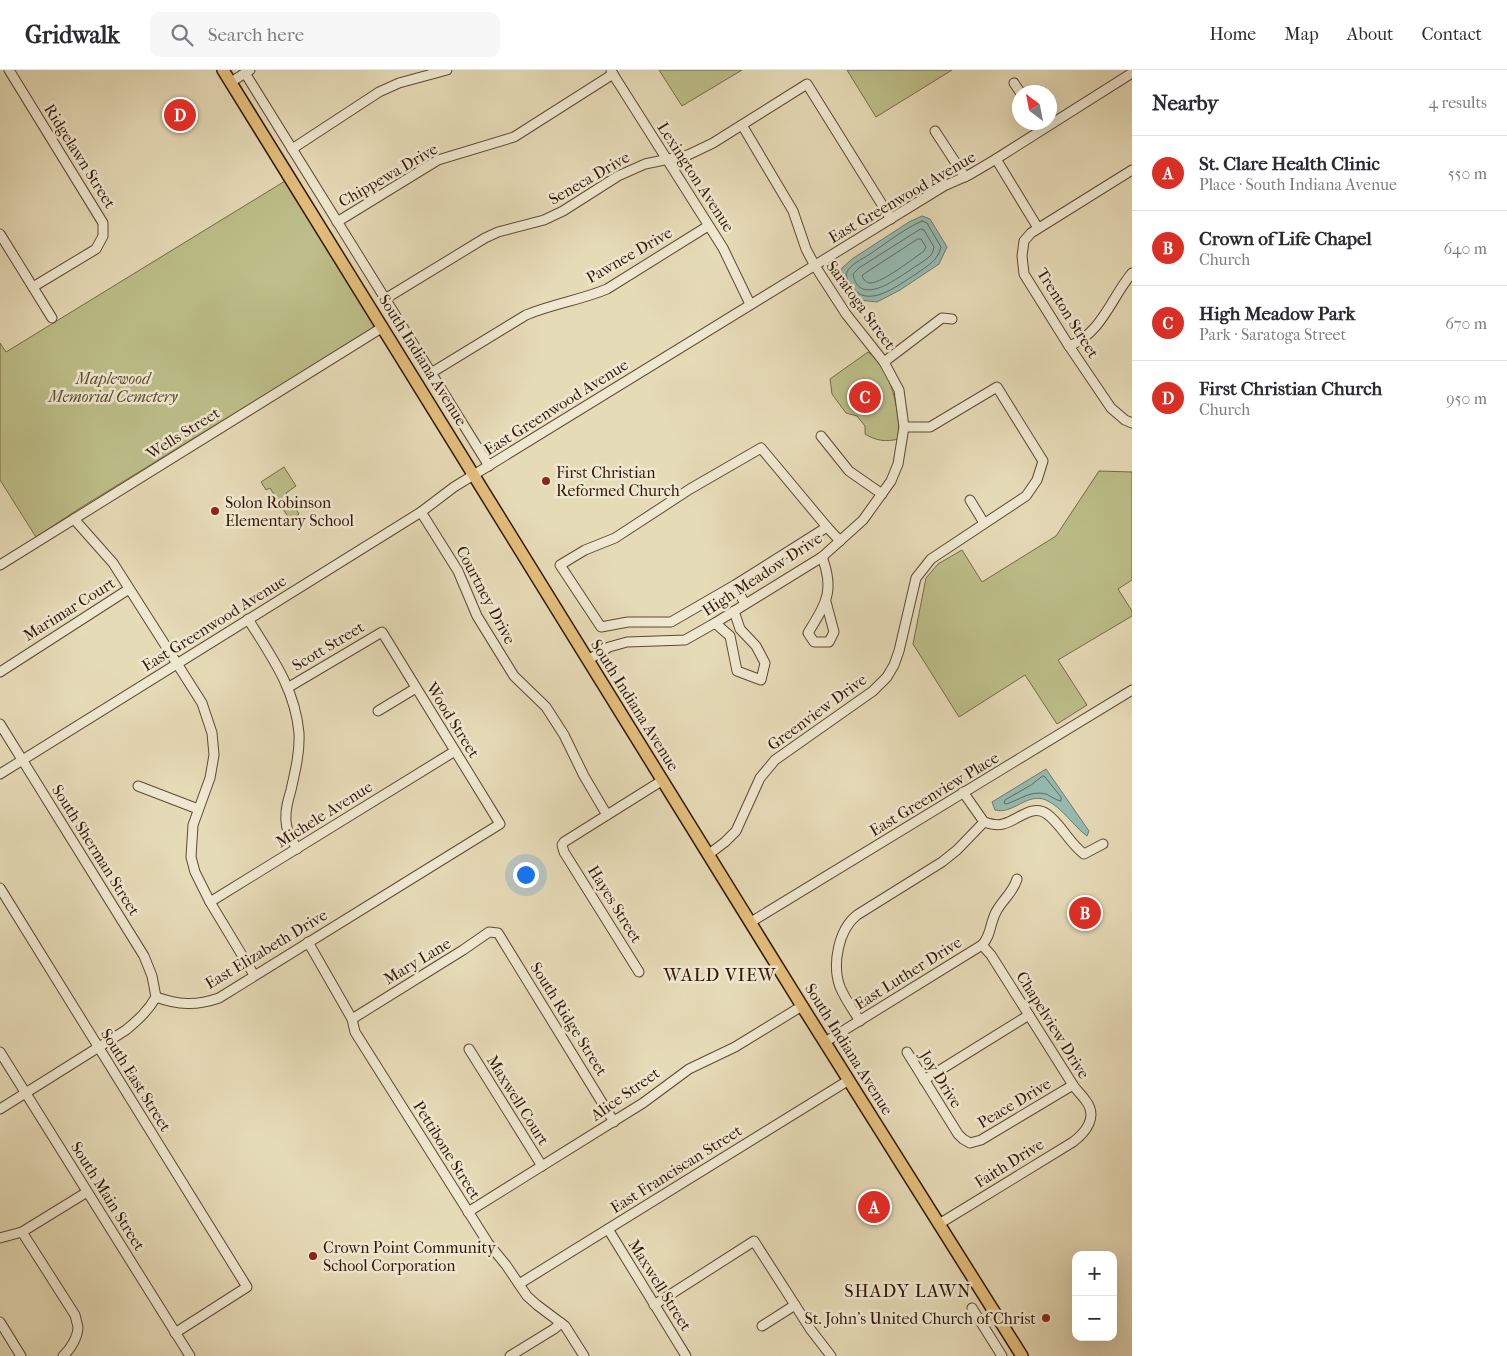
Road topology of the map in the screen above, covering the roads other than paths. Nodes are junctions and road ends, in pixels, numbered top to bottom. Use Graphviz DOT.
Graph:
graph roads {
  1 [pos="9,70"];
  2 [pos="223,70"];
  3 [pos="447,70"];
  4 [pos="248,72"];
  5 [pos="612,72"];
  6 [pos="1132,73"];
  7 [pos="231,82"];
  8 [pos="1057,117"];
  9 [pos="742,125"];
  10 [pos="1036,130"];
  11 [pos="935,131"];
  12 [pos="292,149"];
  13 [pos="666,159"];
  14 [pos="996,159"];
  15 [pos="1132,170"];
  16 [pos="965,177"];
  17 [pos="891,219"];
  18 [pos="337,222"];
  19 [pos="708,226"];
  20 [pos="1038,228"];
  21 [pos="0,234"];
  22 [pos="355,251"];
  23 [pos="341,260"];
  24 [pos="814,266"];
  25 [pos="1132,273"];
  26 [pos="33,287"];
  27 [pos="385,299"];
  28 [pos="750,304"];
  29 [pos="52,318"];
  30 [pos="952,319"];
  31 [pos="383,327"];
  32 [pos="1069,346"];
  33 [pos="884,362"];
  34 [pos="430,373"];
  35 [pos="1132,423"];
  36 [pos="904,427"];
  37 [pos="821,436"];
  38 [pos="489,466"];
  39 [pos="474,475"];
  40 [pos="882,494"];
  41 [pos="970,500"];
  42 [pos="421,512"];
  43 [pos="74,518"];
  44 [pos="984,523"];
  45 [pos="827,527"];
  46 [pos="840,541"];
  47 [pos="822,557"];
  48 [pos="0,565"];
  49 [pos="735,585"];
  50 [pos="129,589"];
  51 [pos="826,602"];
  52 [pos="746,604"];
  53 [pos="734,611"];
  54 [pos="248,619"];
  55 [pos="715,623"];
  56 [pos="382,632"];
  57 [pos="588,660"];
  58 [pos="177,665"];
  59 [pos="0,672"];
  60 [pos="289,687"];
  61 [pos="416,688"];
  62 [pos="1132,690"];
  63 [pos="378,711"];
  64 [pos="0,724"];
  65 [pos="455,751"];
  66 [pos="22,761"];
  67 [pos="0,774"];
  68 [pos="663,780"];
  69 [pos="138,786"];
  70 [pos="963,792"];
  71 [pos="198,810"];
  72 [pos="607,815"];
  73 [pos="984,822"];
  74 [pos="500,824"];
  75 [pos="1103,844"];
  76 [pos="297,849"];
  77 [pos="709,854"];
  78 [pos="1017,879"];
  79 [pos="0,888"];
  80 [pos="210,902"];
  81 [pos="750,922"];
  82 [pos="498,933"];
  83 [pos="308,942"];
  84 [pos="982,945"];
  85 [pos="640,972"];
  86 [pos="254,975"];
  87 [pos="156,996"];
  88 [pos="802,1006"];
  89 [pos="1029,1015"];
  90 [pos="352,1018"];
  91 [pos="860,1021"];
  92 [pos="825,1042"];
  93 [pos="98,1047"];
  94 [pos="469,1049"];
  95 [pos="0,1052"];
  96 [pos="907,1052"];
  97 [pos="848,1080"];
  98 [pos="924,1080"];
  99 [pos="1073,1085"];
  100 [pos="26,1093"];
  101 [pos="0,1109"];
  102 [pos="614,1122"];
  103 [pos="1090,1122"];
  104 [pos="970,1143"];
  105 [pos="542,1166"];
  106 [pos="87,1192"];
  107 [pos="468,1212"];
  108 [pos="939,1224"];
  109 [pos="608,1229"];
  110 [pos="22,1232"];
  111 [pos="0,1238"];
  112 [pos="519,1284"];
  113 [pos="654,1305"];
  114 [pos="795,1305"];
  115 [pos="972,1308"];
  116 [pos="0,1322"];
  117 [pos="561,1322"];
  118 [pos="762,1326"];
  119 [pos="175,1333"];
  120 [pos="21,1356"];
  121 [pos="63,1356"];
  122 [pos="190,1356"];
  123 [pos="510,1356"];
  124 [pos="584,1356"];
  125 [pos="686,1356"];
  126 [pos="830,1356"];
  127 [pos="1002,1356"];
  128 [pos="1022,1356"];
  1 -- 26 [label="street, Ridgelawn Street"];
  2 -- 7 [label="main road, South Indiana Avenue"];
  3 -- 12 [label="street"];
  4 -- 7 [label="street"];
  4 -- 12 [label="street"];
  5 -- 13 [label="street, Lexington Avenue"];
  5 -- 18 [label="street, Chippewa Drive"];
  6 -- 8 [label="street, East Greenwood Avenue"];
  7 -- 23 [label="main road, South Indiana Avenue"];
  9 -- 13 [label="street, Seneca Drive"];
  9 -- 17 [label="street, Seneca Drive"];
  9 -- 24 [label="street, Saratoga Street"];
  10 -- 14 [label="street, East Greenwood Avenue"];
  11 -- 16 [label="street"];
  12 -- 18 [label="street"];
  13 -- 19 [label="street, Lexington Avenue"];
  13 -- 27 [label="street, Seneca Drive"];
  14 -- 16 [label="street, East Greenwood Avenue"];
  14 -- 20 [label="street"];
  15 -- 20 [label="street"];
  16 -- 17 [label="street, East Greenwood Avenue"];
  17 -- 24 [label="street, East Greenwood Avenue"];
  18 -- 22 [label="street"];
  19 -- 28 [label="street, Lexington Avenue"];
  19 -- 34 [label="street, Pawnee Drive"];
  20 -- 32 [label="street, Trenton Street"];
  21 -- 26 [label="street"];
  22 -- 23 [label="street"];
  22 -- 27 [label="street"];
  23 -- 31 [label="main road, South Indiana Avenue"];
  24 -- 28 [label="street, East Greenwood Avenue"];
  24 -- 33 [label="street, Saratoga Street"];
  25 -- 32 [label="street"];
  26 -- 29 [label="street"];
  27 -- 34 [label="street"];
  28 -- 38 [label="street, East Greenwood Avenue"];
  30 -- 33 [label="street"];
  31 -- 39 [label="main road, South Indiana Avenue"];
  31 -- 43 [label="street, Wells Street"];
  32 -- 35 [label="street, Trenton Street"];
  33 -- 36 [label="street, Saratoga Street"];
  34 -- 38 [label="street"];
  36 -- 40 [label="street, High Meadow Drive"];
  36 -- 44 [label="street, Greenview Drive"];
  37 -- 40 [label="street"];
  38 -- 39 [label="street, East Greenwood Avenue"];
  39 -- 42 [label="street, East Greenwood Avenue"];
  39 -- 57 [label="main road, South Indiana Avenue"];
  40 -- 46 [label="street, High Meadow Drive"];
  41 -- 44 [label="street"];
  42 -- 54 [label="street, East Greenwood Avenue"];
  42 -- 72 [label="street, Courtney Drive"];
  43 -- 48 [label="street, Wells Street"];
  43 -- 50 [label="street"];
  44 -- 77 [label="street, Greenview Drive"];
  45 -- 46 [label="street"];
  45 -- 49 [label="street"];
  45 -- 49 [label="street"];
  46 -- 47 [label="street, High Meadow Drive"];
  47 -- 51 [label="street"];
  47 -- 52 [label="street, High Meadow Drive"];
  49 -- 52 [label="street"];
  50 -- 58 [label="street"];
  50 -- 59 [label="street, Marimar Court"];
  52 -- 53 [label="street, High Meadow Drive"];
  53 -- 55 [label="street, High Meadow Drive"];
  53 -- 55 [label="street"];
  54 -- 58 [label="street, East Greenwood Avenue"];
  54 -- 60 [label="street"];
  55 -- 57 [label="street, High Meadow Drive"];
  56 -- 60 [label="street, Scott Street"];
  56 -- 61 [label="street, Wood Street"];
  57 -- 68 [label="main road, South Indiana Avenue"];
  58 -- 66 [label="street, East Greenwood Avenue"];
  58 -- 71 [label="street"];
  60 -- 76 [label="street"];
  61 -- 63 [label="street"];
  61 -- 65 [label="street, Wood Street"];
  62 -- 70 [label="street, East Greenview Place"];
  64 -- 66 [label="street, South Sherman Street"];
  65 -- 74 [label="street, Wood Street"];
  65 -- 76 [label="street, Michele Avenue"];
  66 -- 67 [label="street, East Greenwood Avenue"];
  66 -- 87 [label="street, South Sherman Street"];
  68 -- 72 [label="street"];
  68 -- 77 [label="main road, South Indiana Avenue"];
  69 -- 71 [label="street"];
  70 -- 73 [label="street"];
  70 -- 81 [label="street, East Greenview Place"];
  71 -- 80 [label="street"];
  72 -- 85 [label="street, Hayes Street"];
  73 -- 75 [label="street"];
  73 -- 91 [label="street"];
  74 -- 83 [label="street, East Elizabeth Drive"];
  76 -- 80 [label="street, Michele Avenue"];
  77 -- 81 [label="main road, South Indiana Avenue"];
  78 -- 84 [label="street"];
  79 -- 93 [label="street, South East Street"];
  80 -- 86 [label="street"];
  81 -- 88 [label="main road, South Indiana Avenue"];
  82 -- 90 [label="street, Mary Lane"];
  82 -- 102 [label="street, South Ridge Street"];
  83 -- 86 [label="street, East Elizabeth Drive"];
  83 -- 90 [label="street, Pettibone Street"];
  84 -- 89 [label="street, Chapelview Drive"];
  84 -- 91 [label="street, East Luther Drive"];
  86 -- 87 [label="street, East Elizabeth Drive"];
  87 -- 93 [label="street"];
  88 -- 92 [label="main road, South Indiana Avenue"];
  88 -- 102 [label="street, Alice Street"];
  89 -- 98 [label="street"];
  89 -- 99 [label="street, Chapelview Drive"];
  90 -- 107 [label="street, Pettibone Street"];
  91 -- 92 [label="street, East Luther Drive"];
  92 -- 97 [label="main road, South Indiana Avenue"];
  93 -- 100 [label="street"];
  93 -- 119 [label="street, South East Street"];
  94 -- 105 [label="street, Maxwell Court"];
  95 -- 100 [label="street, South Main Street"];
  96 -- 98 [label="street, Joy Drive"];
  97 -- 108 [label="main road, South Indiana Avenue"];
  97 -- 109 [label="street, East Franciscan Street"];
  98 -- 104 [label="street, Joy Drive"];
  99 -- 103 [label="street, Chapelview Drive"];
  99 -- 104 [label="street, Peace Drive"];
  100 -- 101 [label="street"];
  100 -- 106 [label="street, South Main Street"];
  102 -- 105 [label="street, Alice Street"];
  103 -- 108 [label="street, Faith Drive"];
  105 -- 107 [label="street, Alice Street"];
  106 -- 110 [label="street"];
  106 -- 119 [label="street, South Main Street"];
  107 -- 112 [label="street, Pettibone Street"];
  108 -- 128 [label="main road, South Indiana Avenue"];
  109 -- 112 [label="street, East Franciscan Street"];
  109 -- 113 [label="street, Maxwell Street"];
  110 -- 111 [label="street"];
  110 -- 121 [label="street"];
  112 -- 117 [label="street, Pettibone Street"];
  113 -- 114 [label="street"];
  113 -- 125 [label="street, Maxwell Street"];
  114 -- 118 [label="street"];
  114 -- 126 [label="street"];
  115 -- 127 [label="street"];
  116 -- 120 [label="street"];
  117 -- 123 [label="street"];
  117 -- 124 [label="street, Pettibone Street"];
  119 -- 122 [label="street, South Main Street"];
}
